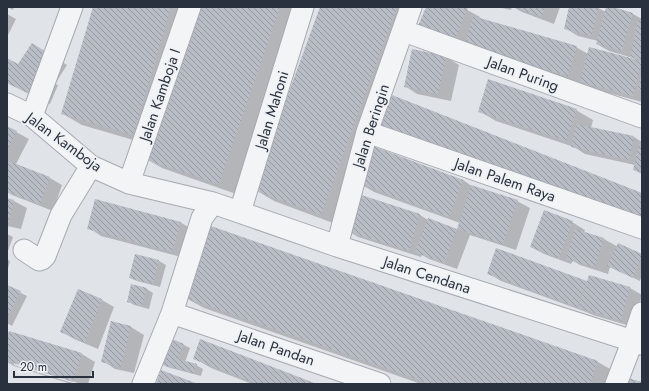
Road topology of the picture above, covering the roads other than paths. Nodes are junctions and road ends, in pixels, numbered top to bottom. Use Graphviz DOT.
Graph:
graph roads {
  1 [pos="72,7"];
  2 [pos="190,7"];
  3 [pos="303,7"];
  4 [pos="411,7"];
  5 [pos="404,31"];
  6 [pos="7,104"];
  7 [pos="32,116"];
  8 [pos="642,117"];
  9 [pos="367,132"];
  10 [pos="91,166"];
  11 [pos="129,183"];
  12 [pos="213,203"];
  13 [pos="240,212"];
  14 [pos="642,228"];
  15 [pos="337,246"];
  16 [pos="24,250"];
  17 [pos="172,313"];
  18 [pos="642,313"];
  19 [pos="638,342"];
  20 [pos="142,384"];
  21 [pos="380,384"];
  22 [pos="616,384"];
  1 -- 7 [label="street"];
  2 -- 11 [label="street, Jalan Kamboja I"];
  3 -- 13 [label="street, Jalan Mahoni"];
  4 -- 5 [label="street, Jalan Beringin"];
  5 -- 8 [label="street, Jalan Puring"];
  5 -- 9 [label="street, Jalan Beringin"];
  6 -- 7 [label="street, Jalan Kamboja"];
  7 -- 10 [label="street, Jalan Kamboja"];
  9 -- 14 [label="street, Jalan Palem Raya"];
  9 -- 15 [label="street, Jalan Beringin"];
  10 -- 11 [label="street, Jalan Kamboja"];
  10 -- 16 [label="street"];
  11 -- 12 [label="street, Jalan Kamboja"];
  12 -- 13 [label="street, Jalan Cendana"];
  12 -- 17 [label="street"];
  13 -- 15 [label="street, Jalan Cendana"];
  15 -- 19 [label="street, Jalan Cendana"];
  17 -- 20 [label="street"];
  17 -- 21 [label="street, Jalan Pandan"];
  18 -- 19 [label="street"];
  19 -- 22 [label="street"];
}
